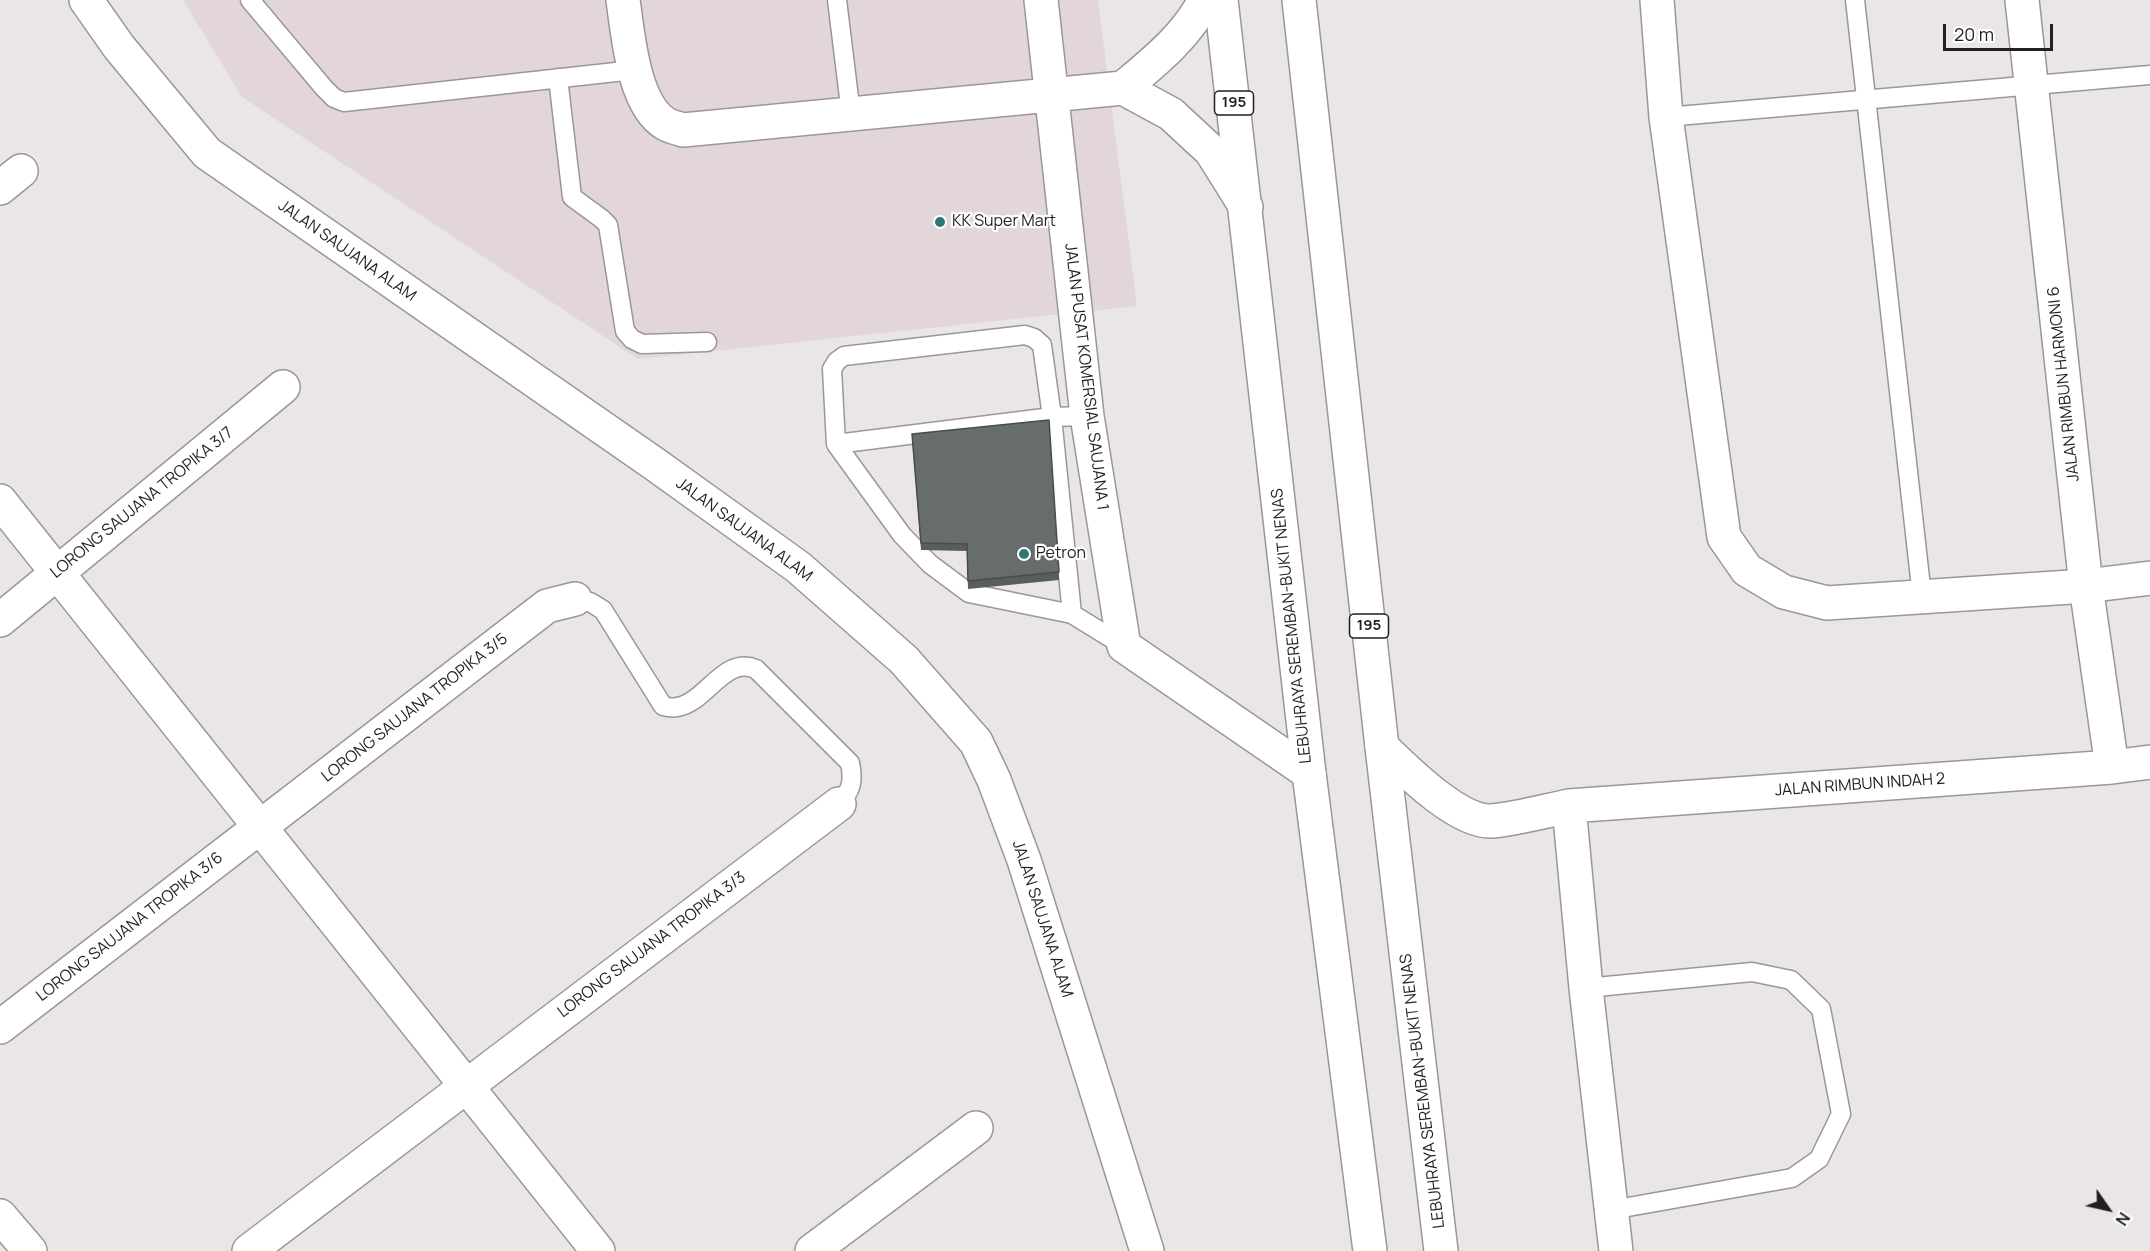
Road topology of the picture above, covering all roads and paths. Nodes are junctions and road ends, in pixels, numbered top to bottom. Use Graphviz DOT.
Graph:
graph roads {
  1 [pos="86,0"];
  2 [pos="250,0"];
  3 [pos="623,0"];
  4 [pos="837,0"];
  5 [pos="1041,0"];
  6 [pos="1205,0"];
  7 [pos="1221,0"];
  8 [pos="1299,0"];
  9 [pos="1657,0"];
  10 [pos="1855,0"];
  11 [pos="2022,0"];
  12 [pos="634,70"];
  13 [pos="2150,75"];
  14 [pos="558,78"];
  15 [pos="2032,86"];
  16 [pos="1123,88"];
  17 [pos="1053,95"];
  18 [pos="1866,100"];
  19 [pos="851,114"];
  20 [pos="1666,117"];
  21 [pos="1246,207"];
  22 [pos="707,342"];
  23 [pos="283,387"];
  24 [pos="1088,416"];
  25 [pos="1052,417"];
  26 [pos="836,444"];
  27 [pos="0,501"];
  28 [pos="57,573"];
  29 [pos="2150,578"];
  30 [pos="2086,586"];
  31 [pos="1922,596"];
  32 [pos="575,599"];
  33 [pos="1072,614"];
  34 [pos="0,620"];
  35 [pos="1124,646"];
  36 [pos="1382,747"];
  37 [pos="2150,762"];
  38 [pos="2112,767"];
  39 [pos="1308,773"];
  40 [pos="839,804"];
  41 [pos="1569,806"];
  42 [pos="260,827"];
  43 [pos="1586,988"];
  44 [pos="0,1027"];
  45 [pos="466,1086"];
  46 [pos="976,1128"];
  47 [pos="1611,1210"];
  48 [pos="0,1216"];
  49 [pos="30,1251"];
  50 [pos="249,1251"];
  51 [pos="598,1251"];
  52 [pos="812,1251"];
  53 [pos="1147,1251"];
  54 [pos="1370,1251"];
  55 [pos="1441,1251"];
  56 [pos="1616,1251"];
  1 -- 53 [label="main road, JALAN SAUJANA ALAM"];
  2 -- 14 [label="lane"];
  3 -- 12 [label="main road"];
  4 -- 19 [label="lane"];
  5 -- 17 [label="main road, JALAN PUSAT KOMERSIAL SAUJANA 1"];
  6 -- 16 [label="main road"];
  7 -- 21 [label="main road, LEBUHRAYA SEREMBAN-BUKIT NENAS / 195"];
  8 -- 36 [label="main road, LEBUHRAYA SEREMBAN-BUKIT NENAS / 195"];
  9 -- 20 [label="main road"];
  10 -- 18 [label="lane"];
  11 -- 15 [label="main road, JALAN RIMBUN HARMONI 6"];
  12 -- 14 [label="lane"];
  12 -- 19 [label="main road"];
  13 -- 15 [label="lane"];
  14 -- 22 [label="lane"];
  15 -- 18 [label="lane"];
  15 -- 30 [label="main road, JALAN RIMBUN HARMONI 6"];
  16 -- 17 [label="main road"];
  16 -- 21 [label="main road"];
  17 -- 19 [label="main road"];
  17 -- 24 [label="main road, JALAN PUSAT KOMERSIAL SAUJANA 1"];
  18 -- 20 [label="lane"];
  18 -- 31 [label="lane"];
  20 -- 31 [label="main road"];
  21 -- 39 [label="main road, LEBUHRAYA SEREMBAN-BUKIT NENAS / 195"];
  23 -- 28 [label="main road, LORONG SAUJANA TROPIKA 3/7"];
  24 -- 25 [label="lane"];
  24 -- 35 [label="main road, JALAN PUSAT KOMERSIAL SAUJANA 1"];
  25 -- 26 [label="lane"];
  25 -- 26 [label="lane"];
  25 -- 33 [label="lane"];
  26 -- 33 [label="lane"];
  27 -- 28 [label="main road"];
  28 -- 34 [label="main road, LORONG SAUJANA TROPIKA 3/7"];
  28 -- 42 [label="main road"];
  29 -- 30 [label="main road"];
  30 -- 31 [label="main road"];
  30 -- 38 [label="main road, JALAN RIMBUN HARMONI 6"];
  32 -- 40 [label="lane"];
  32 -- 42 [label="main road, LORONG SAUJANA TROPIKA 3/5"];
  33 -- 35 [label="lane"];
  35 -- 39 [label="main road"];
  36 -- 41 [label="main road, JALAN RIMBUN INDAH 2"];
  36 -- 55 [label="main road, LEBUHRAYA SEREMBAN-BUKIT NENAS / 195"];
  37 -- 38 [label="main road, JALAN RIMBUN INDAH 2"];
  38 -- 41 [label="main road, JALAN RIMBUN INDAH 2"];
  39 -- 54 [label="main road, LEBUHRAYA SEREMBAN-BUKIT NENAS / 195"];
  40 -- 45 [label="main road, LORONG SAUJANA TROPIKA 3/3"];
  41 -- 43 [label="main road"];
  42 -- 44 [label="main road, LORONG SAUJANA TROPIKA 3/6"];
  42 -- 45 [label="main road"];
  43 -- 47 [label="main road"];
  43 -- 47 [label="lane"];
  45 -- 50 [label="main road, LORONG SAUJANA TROPIKA 3/3"];
  45 -- 51 [label="main road"];
  46 -- 52 [label="main road"];
  47 -- 56 [label="main road"];
  48 -- 49 [label="main road"];
}
